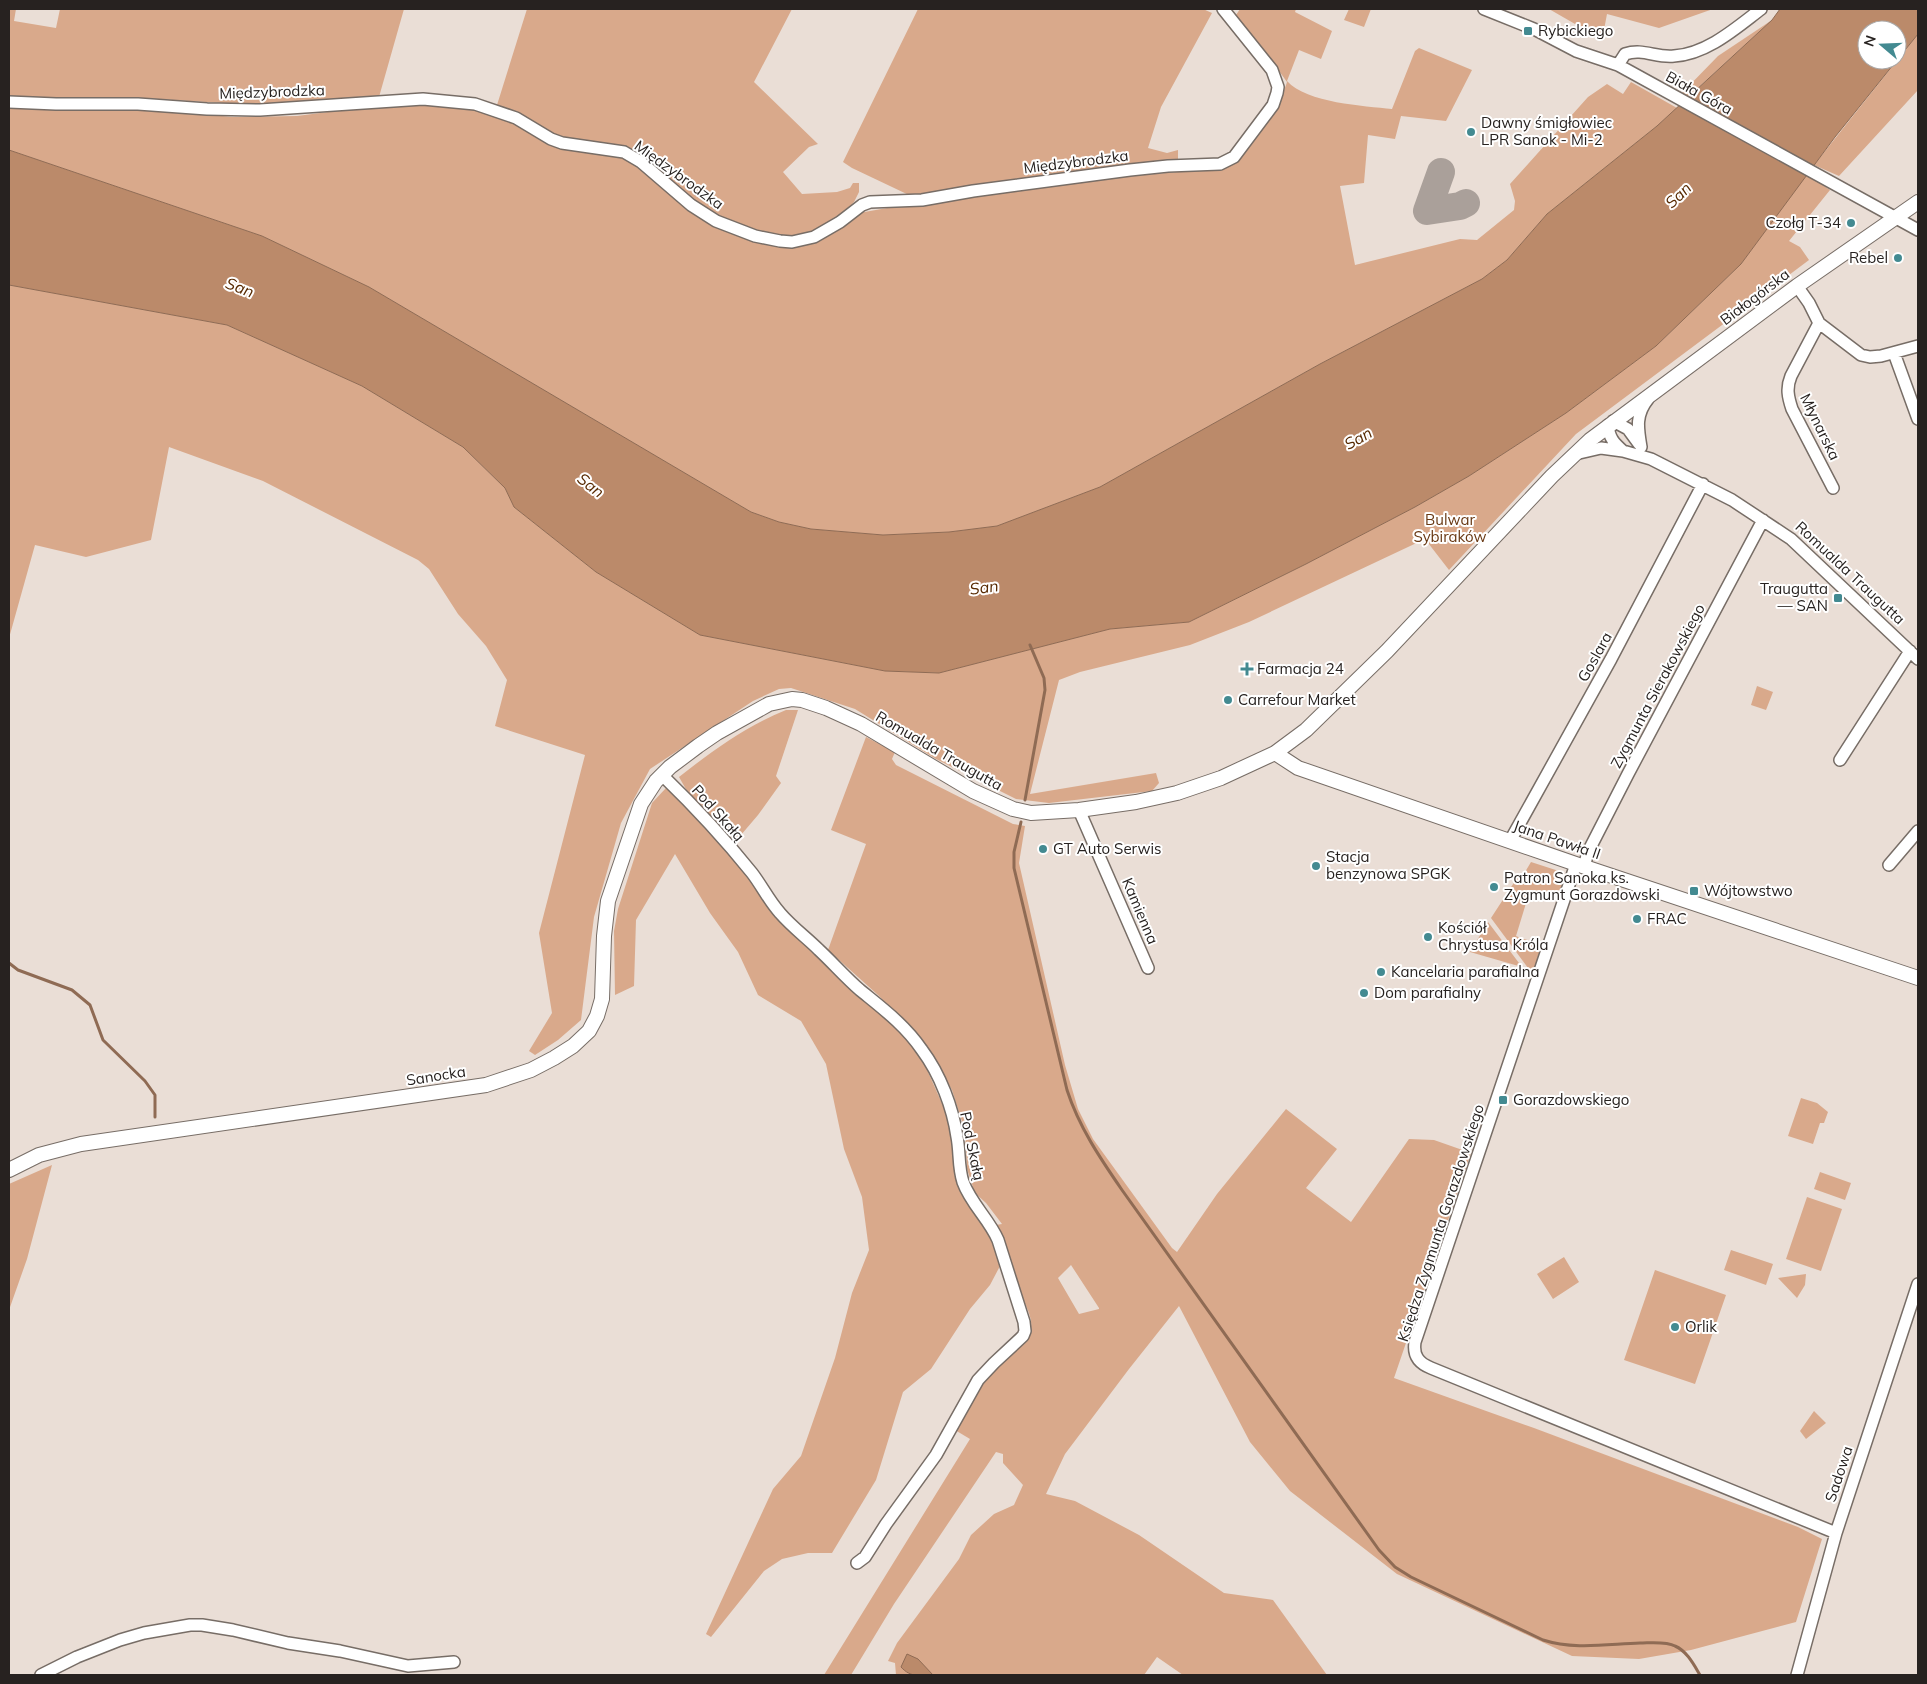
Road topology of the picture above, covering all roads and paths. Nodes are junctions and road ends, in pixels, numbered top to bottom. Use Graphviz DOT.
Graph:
graph roads {
  1 [pos="1222,9"];
  2 [pos="1484,9"];
  3 [pos="1761,9"];
  4 [pos="1618,65"];
  5 [pos="9,102"];
  6 [pos="1918,202"];
  7 [pos="1895,217"];
  8 [pos="1918,230"];
  9 [pos="1797,286"];
  10 [pos="1819,323"];
  11 [pos="1918,346"];
  12 [pos="1894,353"];
  13 [pos="1654,391"];
  14 [pos="1918,419"];
  15 [pos="1611,423"];
  16 [pos="1641,447"];
  17 [pos="1623,451"];
  18 [pos="1573,454"];
  19 [pos="1651,459"];
  20 [pos="1703,484"];
  21 [pos="1834,488"];
  22 [pos="1763,520"];
  23 [pos="1914,655"];
  24 [pos="1275,753"];
  25 [pos="1840,760"];
  26 [pos="662,775"];
  27 [pos="1080,810"];
  28 [pos="1918,831"];
  29 [pos="1510,842"];
  30 [pos="1580,865"];
  31 [pos="1889,865"];
  32 [pos="1148,968"];
  33 [pos="1918,978"];
  34 [pos="9,1170"];
  35 [pos="1918,1284"];
  36 [pos="1836,1533"];
  37 [pos="857,1563"];
  38 [pos="454,1662"];
  39 [pos="42,1675"];
  40 [pos="1797,1675"];
  1 -- 5 [label="street, Międzybrodzka"];
  2 -- 4 [label="street, Biała Góra"];
  3 -- 4 [label="street"];
  4 -- 7 [label="street, Biała Góra"];
  6 -- 7 [label="street, Białogórska"];
  7 -- 8 [label="street"];
  7 -- 9 [label="street, Białogórska"];
  9 -- 10 [label="street"];
  9 -- 13 [label="street, Białogórska"];
  10 -- 12 [label="street"];
  10 -- 21 [label="street, Młynarska"];
  11 -- 12 [label="street"];
  12 -- 14 [label="street"];
  13 -- 15 [label="street, Białogórska"];
  13 -- 16 [label="street"];
  15 -- 16 [label="street, Romualda Traugutta"];
  15 -- 17 [label="street"];
  15 -- 18 [label="street, Romualda Traugutta"];
  16 -- 19 [label="street, Romualda Traugutta"];
  17 -- 18 [label="street, Romualda Traugutta"];
  17 -- 19 [label="street, Romualda Traugutta"];
  18 -- 24 [label="street, Romualda Traugutta"];
  19 -- 20 [label="street, Romualda Traugutta"];
  20 -- 22 [label="street, Romualda Traugutta"];
  20 -- 29 [label="street, Goslara"];
  22 -- 23 [label="street, Romualda Traugutta"];
  22 -- 30 [label="street, Zygmunta Sierakowskiego"];
  23 -- 25 [label="street"];
  24 -- 27 [label="street, Romualda Traugutta"];
  24 -- 29 [label="street, Jana Pawła II"];
  26 -- 27 [label="street, Romualda Traugutta"];
  26 -- 34 [label="street, Sanocka"];
  26 -- 37 [label="street, Pod Skałą"];
  27 -- 32 [label="street, Kamienna"];
  28 -- 31 [label="street"];
  29 -- 30 [label="street, Jana Pawła II"];
  30 -- 33 [label="street, Jana Pawła II"];
  30 -- 36 [label="street, Księdza Zygmunta Gorazdowskiego"];
  35 -- 36 [label="street, Sadowa"];
  36 -- 40 [label="street, Sadowa"];
  38 -- 39 [label="street"];
}
